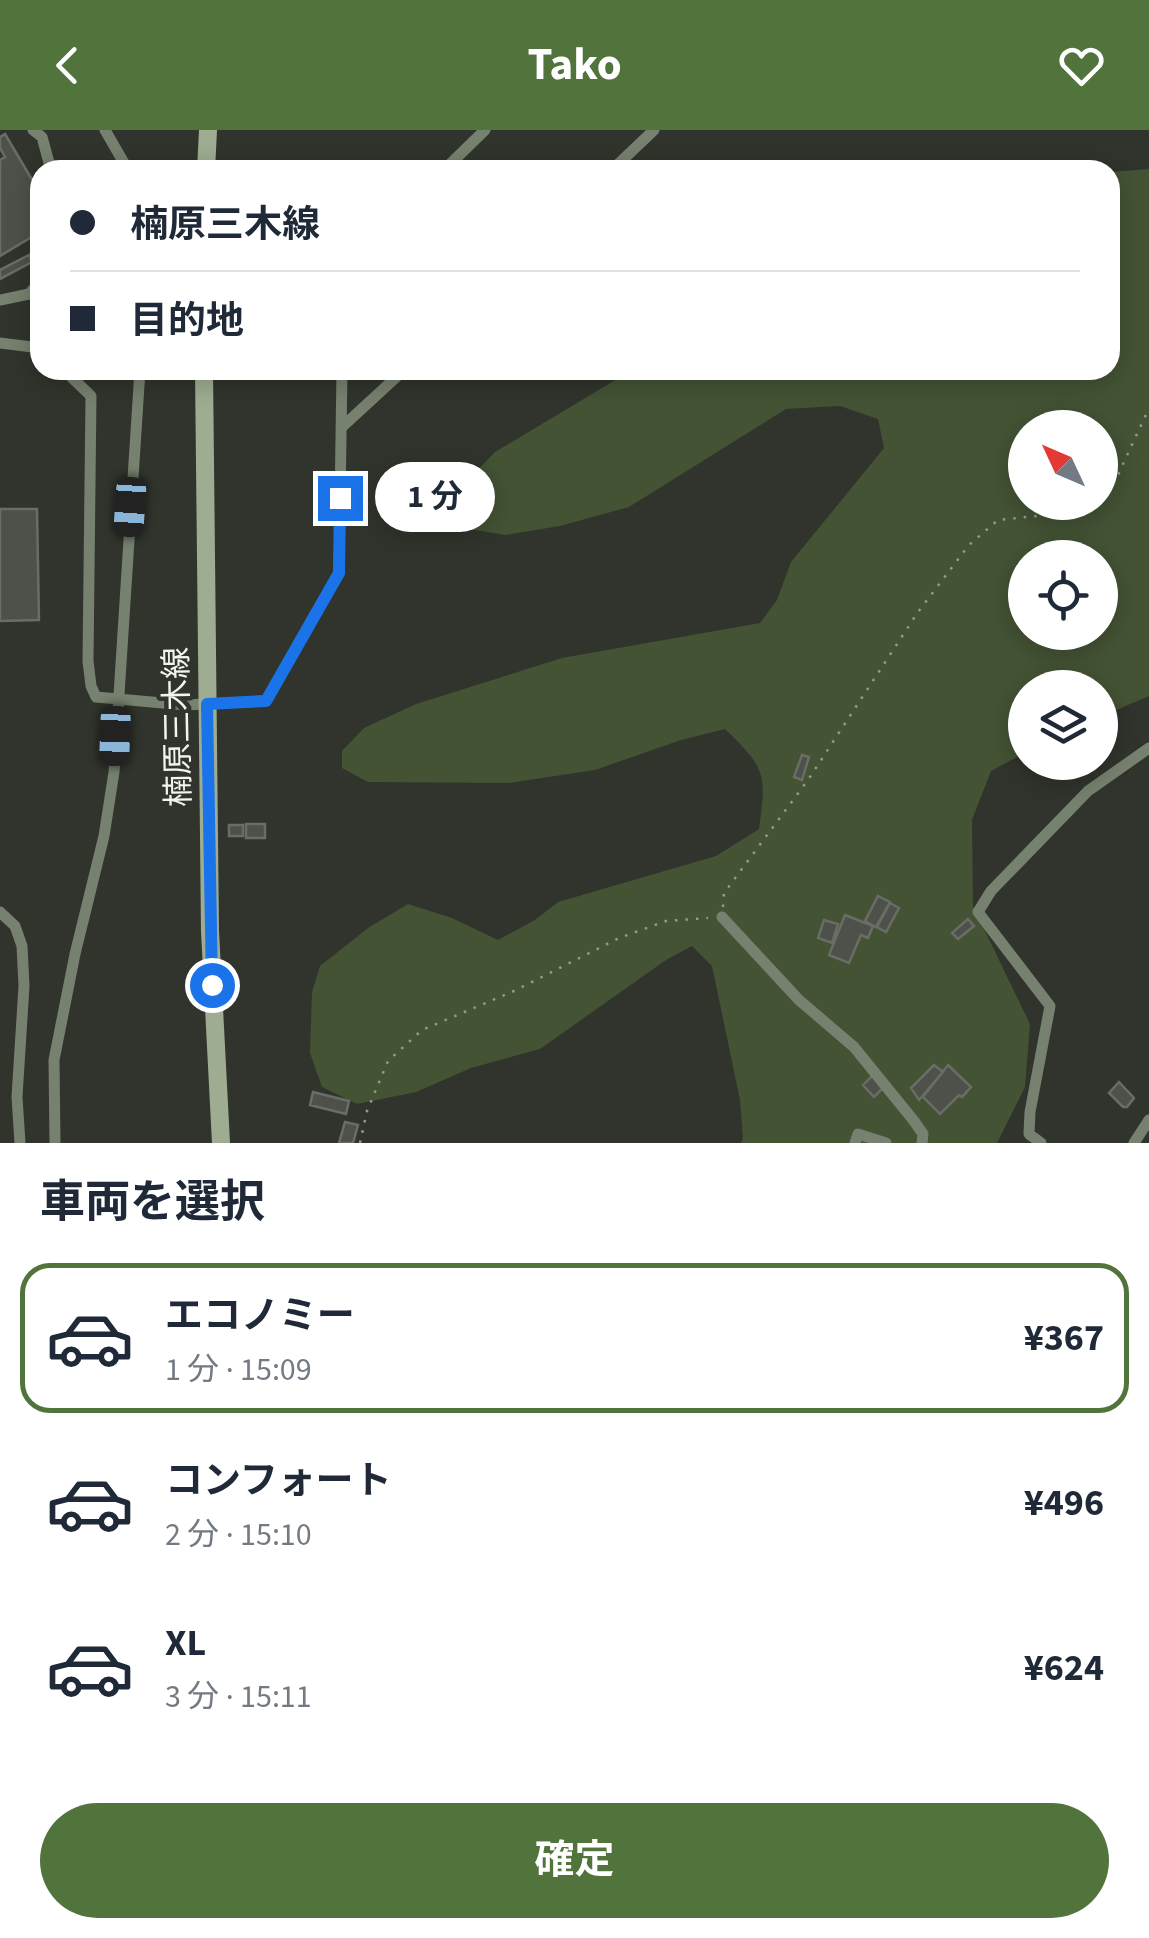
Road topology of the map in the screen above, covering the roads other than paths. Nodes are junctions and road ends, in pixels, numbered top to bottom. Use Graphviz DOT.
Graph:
graph roads {
  1 [pos="33,130"];
  2 [pos="105,130"];
  3 [pos="208,130"];
  4 [pos="485,130"];
  5 [pos="654,130"];
  6 [pos="48,160"];
  7 [pos="122,160"];
  8 [pos="206,160"];
  9 [pos="454,160"];
  10 [pos="622,160"];
  11 [pos="30,293"];
  12 [pos="0,300"];
  13 [pos="0,343"];
  14 [pos="30,347"];
  15 [pos="74,380"];
  16 [pos="139,380"];
  17 [pos="204,380"];
  18 [pos="342,380"];
  19 [pos="393,380"];
  20 [pos="341,428"];
  21 [pos="116,701"];
  22 [pos="207,704"];
  23 [pos="1149,748"];
  24 [pos="0,912"];
  25 [pos="722,917"];
  26 [pos="1149,1120"];
  27 [pos="20,1143"];
  28 [pos="54,1143"];
  29 [pos="222,1143"];
  30 [pos="855,1143"];
  31 [pos="886,1143"];
  32 [pos="922,1143"];
  33 [pos="1040,1143"];
  34 [pos="1134,1143"];
  1 -- 6 [label="street"];
  2 -- 7 [label="street"];
  3 -- 8 [label="main road"];
  4 -- 9 [label="street"];
  5 -- 10 [label="street"];
  11 -- 12 [label="street"];
  13 -- 14 [label="street"];
  15 -- 21 [label="street"];
  16 -- 21 [label="street"];
  17 -- 22 [label="main road, 楠原三木線"];
  18 -- 20 [label="street"];
  19 -- 20 [label="street"];
  20 -- 22 [label="street"];
  21 -- 22 [label="street"];
  21 -- 28 [label="street"];
  22 -- 29 [label="main road, 楠原三木線"];
  23 -- 33 [label="street"];
  24 -- 27 [label="street"];
  25 -- 32 [label="street"];
  26 -- 34 [label="street"];
  30 -- 31 [label="street"];
}
